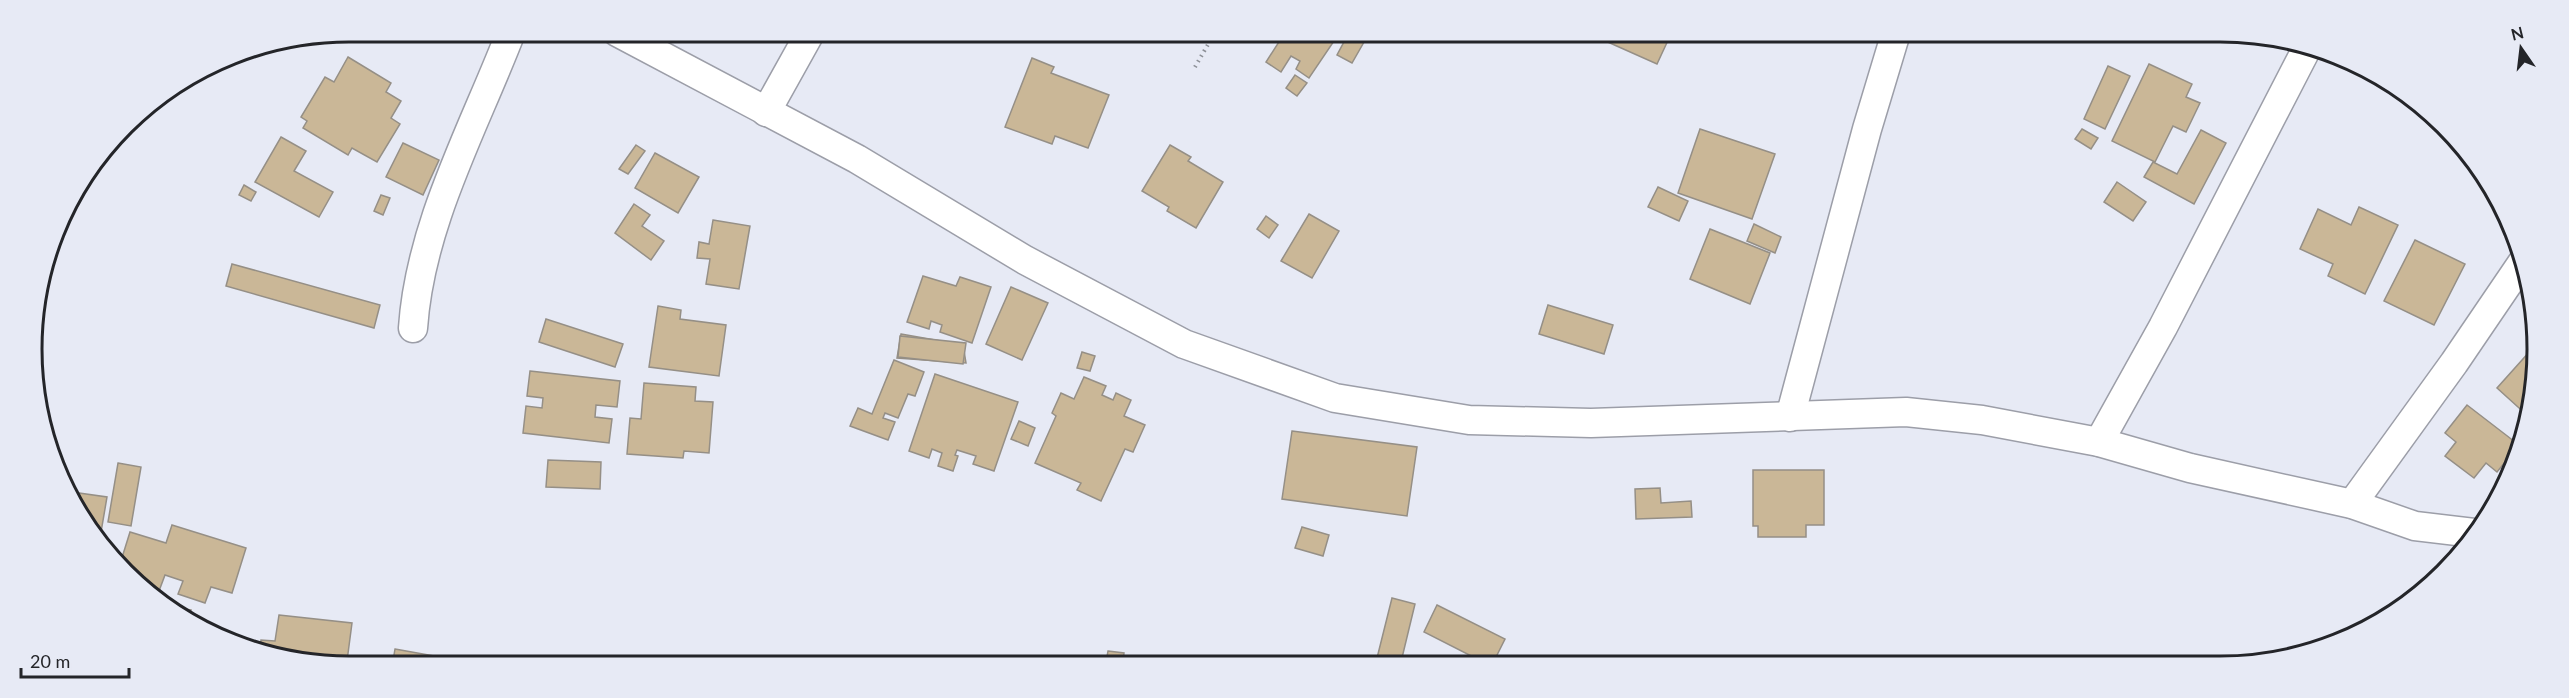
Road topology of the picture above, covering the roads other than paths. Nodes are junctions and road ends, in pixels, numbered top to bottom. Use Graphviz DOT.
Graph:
graph roads {
  1 [pos="507,42"];
  2 [pos="636,42"];
  3 [pos="805,42"];
  4 [pos="1892,42"];
  5 [pos="2304,54"];
  6 [pos="766,112"];
  7 [pos="2517,270"];
  8 [pos="413,328"];
  9 [pos="1790,417"];
  10 [pos="2099,442"];
  11 [pos="2352,504"];
  12 [pos="2467,532"];
  1 -- 8 [label="street"];
  2 -- 6 [label="street"];
  3 -- 6 [label="street"];
  4 -- 9 [label="street"];
  5 -- 10 [label="street"];
  6 -- 9 [label="street"];
  7 -- 11 [label="street"];
  9 -- 10 [label="street"];
  10 -- 11 [label="street"];
  11 -- 12 [label="street"];
}
